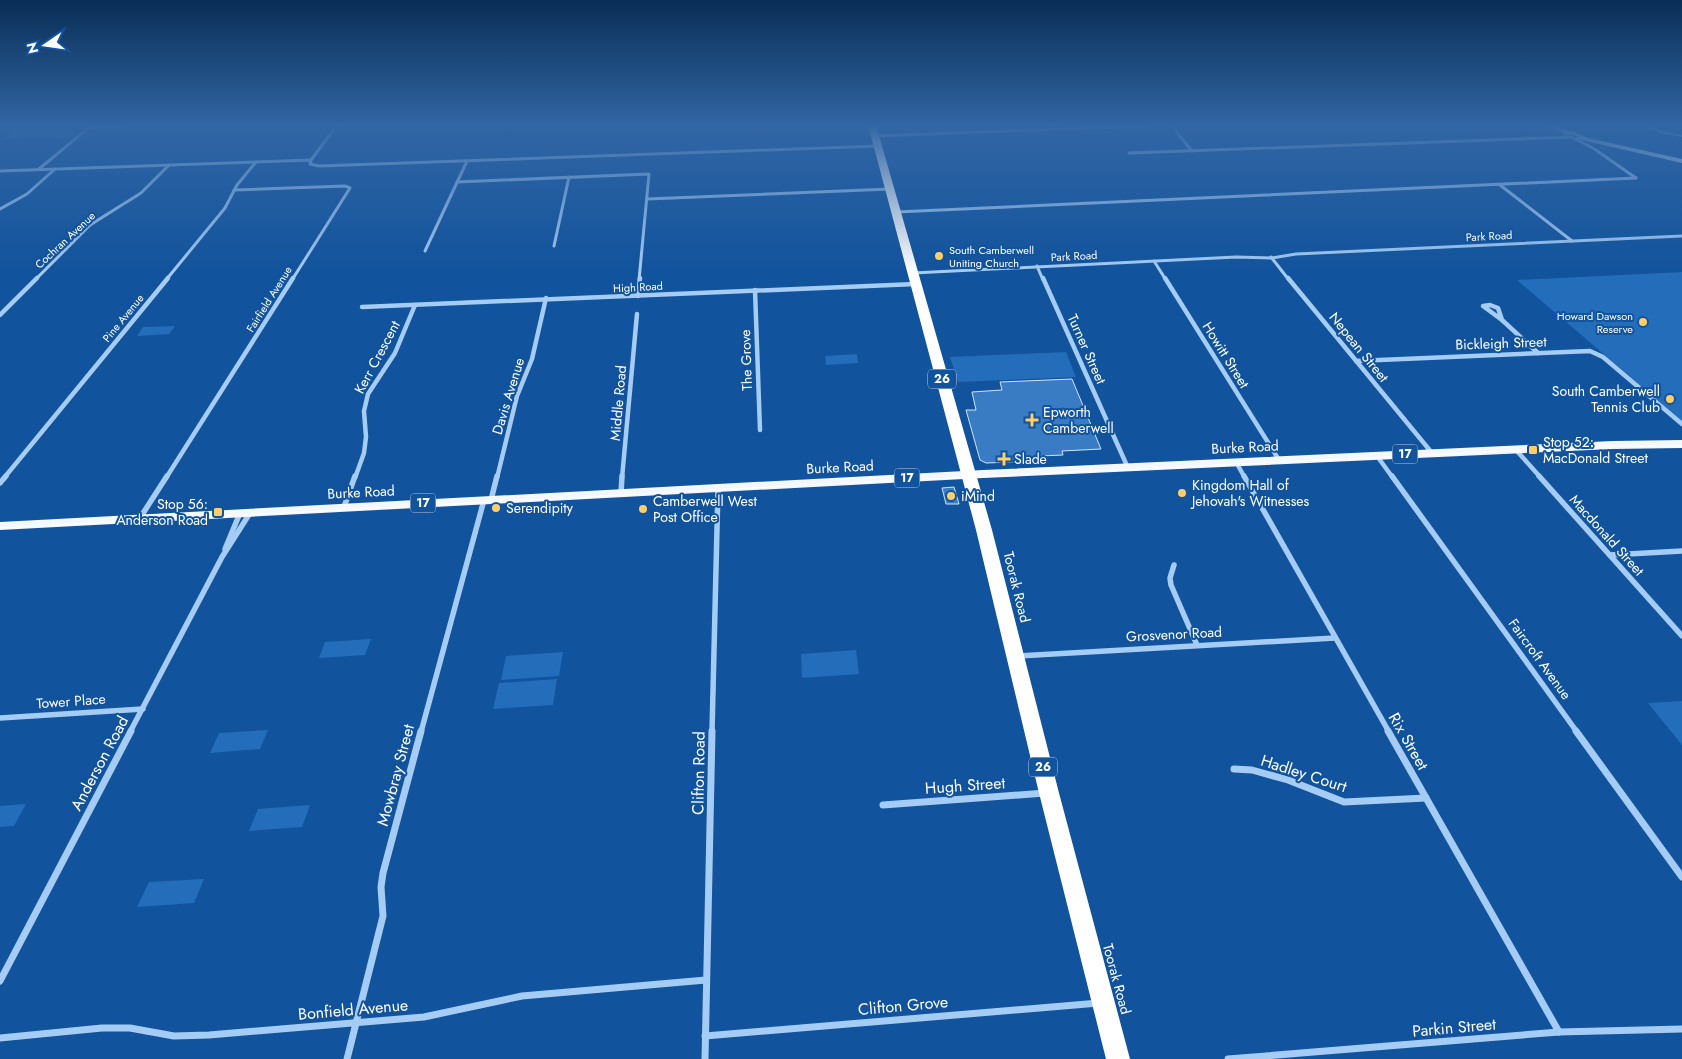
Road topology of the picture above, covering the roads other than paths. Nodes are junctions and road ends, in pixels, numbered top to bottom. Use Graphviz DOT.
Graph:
graph roads {
  1 [pos="49,174"];
  2 [pos="160,174"];
  3 [pos="246,174"];
  4 [pos="461,174"];
  5 [pos="638,174"];
  6 [pos="649,174"];
  7 [pos="886,174"];
  8 [pos="1631,174"];
  9 [pos="569,177"];
  10 [pos="457,182"];
  11 [pos="1500,184"];
  12 [pos="890,189"];
  13 [pos="234,190"];
  14 [pos="647,199"];
  15 [pos="0,209"];
  16 [pos="896,212"];
  17 [pos="1682,236"];
  18 [pos="1572,241"];
  19 [pos="554,246"];
  20 [pos="425,251"];
  21 [pos="1271,256"];
  22 [pos="1154,261"];
  23 [pos="1038,266"];
  24 [pos="915,278"];
  25 [pos="755,290"];
  26 [pos="638,296"];
  27 [pos="546,298"];
  28 [pos="416,305"];
  29 [pos="362,307"];
  30 [pos="637,314"];
  31 [pos="0,315"];
  32 [pos="1502,320"];
  33 [pos="1538,353"];
  34 [pos="1356,361"];
  35 [pos="1682,424"];
  36 [pos="760,430"];
  37 [pos="1682,444"];
  38 [pos="1516,449"];
  39 [pos="1432,453"];
  40 [pos="1377,456"];
  41 [pos="1279,460"];
  42 [pos="1236,462"];
  43 [pos="1128,468"];
  44 [pos="969,475"];
  45 [pos="0,483"];
  46 [pos="718,488"];
  47 [pos="621,493"];
  48 [pos="488,500"];
  49 [pos="344,508"];
  50 [pos="245,513"];
  51 [pos="140,518"];
  52 [pos="0,526"];
  53 [pos="1682,551"];
  54 [pos="1610,555"];
  55 [pos="222,557"];
  56 [pos="1174,565"];
  57 [pos="1682,636"];
  58 [pos="1334,638"];
  59 [pos="1197,645"];
  60 [pos="1015,656"];
  61 [pos="143,708"];
  62 [pos="0,718"];
  63 [pos="1234,769"];
  64 [pos="1049,793"];
  65 [pos="1426,798"];
  66 [pos="883,805"];
  67 [pos="1682,877"];
  68 [pos="706,980"];
  69 [pos="0,981"];
  70 [pos="1104,1002"];
  71 [pos="356,1022"];
  72 [pos="1682,1028"];
  73 [pos="1559,1032"];
  74 [pos="706,1036"];
  75 [pos="0,1038"];
  76 [pos="347,1059"];
  77 [pos="705,1059"];
  78 [pos="1118,1059"];
  79 [pos="1228,1059"];
  1 -- 15 [label="street"];
  2 -- 31 [label="street, Cochran Avenue"];
  3 -- 13 [label="street, Pine Avenue"];
  4 -- 10 [label="street"];
  5 -- 9 [label="street"];
  6 -- 14 [label="street"];
  7 -- 12 [label="highway, Toorak Road / 26"];
  8 -- 11 [label="street"];
  9 -- 10 [label="street"];
  9 -- 19 [label="street"];
  10 -- 20 [label="street"];
  11 -- 16 [label="street"];
  11 -- 18 [label="street"];
  12 -- 14 [label="street"];
  12 -- 16 [label="highway, Toorak Road / 26"];
  13 -- 45 [label="street, Pine Avenue"];
  13 -- 51 [label="street, Fairfield Avenue"];
  14 -- 26 [label="street"];
  16 -- 24 [label="highway, Toorak Road / 26"];
  17 -- 18 [label="street, Park Road"];
  18 -- 21 [label="street, Park Road"];
  21 -- 22 [label="street, Park Road"];
  21 -- 34 [label="street, Nepean Street"];
  22 -- 23 [label="street, Park Road"];
  22 -- 41 [label="street, Howitt Street"];
  23 -- 24 [label="street, Park Road"];
  23 -- 43 [label="street, Turner Street"];
  24 -- 25 [label="street, High Road"];
  24 -- 44 [label="highway, Toorak Road / 26"];
  25 -- 26 [label="street, High Road"];
  25 -- 36 [label="street, The Grove"];
  26 -- 27 [label="street, High Road"];
  27 -- 28 [label="street, High Road"];
  27 -- 48 [label="street, Davis Avenue"];
  28 -- 29 [label="street, High Road"];
  28 -- 49 [label="street, Kerr Crescent"];
  30 -- 47 [label="street, Middle Road"];
  32 -- 32 [label="street"];
  32 -- 33 [label="street"];
  33 -- 34 [label="street, Bickleigh Street"];
  33 -- 35 [label="street, Bickleigh Street"];
  34 -- 39 [label="street, Nepean Street"];
  37 -- 38 [label="main road, Burke Road / 17"];
  38 -- 39 [label="main road, Burke Road / 17"];
  38 -- 54 [label="street, Macdonald Street"];
  39 -- 40 [label="main road, Burke Road / 17"];
  40 -- 41 [label="main road, Burke Road / 17"];
  40 -- 67 [label="street, Faircroft Avenue"];
  41 -- 42 [label="main road, Burke Road / 17"];
  42 -- 43 [label="main road, Burke Road / 17"];
  42 -- 58 [label="street, Rix Street"];
  43 -- 44 [label="main road, Burke Road / 17"];
  44 -- 46 [label="main road, Burke Road / 17"];
  44 -- 60 [label="highway, Toorak Road / 26"];
  46 -- 47 [label="main road, Burke Road / 17"];
  46 -- 68 [label="street, Clifton Road"];
  47 -- 48 [label="main road, Burke Road / 17"];
  48 -- 49 [label="main road, Burke Road / 17"];
  48 -- 71 [label="street, Mowbray Street"];
  49 -- 50 [label="main road, Burke Road / 17"];
  50 -- 51 [label="main road, Burke Road / 17"];
  50 -- 55 [label="street, Anderson Road"];
  50 -- 55 [label="street, Anderson Road"];
  51 -- 52 [label="main road, Burke Road / 17"];
  53 -- 54 [label="street"];
  54 -- 57 [label="street, Macdonald Street"];
  55 -- 61 [label="street, Anderson Road"];
  56 -- 59 [label="street"];
  58 -- 59 [label="street, Grosvenor Road"];
  58 -- 65 [label="street, Rix Street"];
  59 -- 60 [label="street, Grosvenor Road"];
  60 -- 64 [label="highway, Toorak Road / 26"];
  61 -- 62 [label="street, Tower Place"];
  61 -- 69 [label="street, Anderson Road"];
  63 -- 65 [label="street, Hadley Court"];
  64 -- 66 [label="street, Hugh Street"];
  64 -- 70 [label="highway, Toorak Road / 26"];
  65 -- 73 [label="street, Rix Street"];
  68 -- 71 [label="street, Bonfield Avenue"];
  68 -- 74 [label="street, Clifton Road"];
  70 -- 74 [label="street, Clifton Grove"];
  70 -- 78 [label="highway, Toorak Road / 26"];
  71 -- 75 [label="street, Bonfield Avenue"];
  71 -- 76 [label="street, Mowbray Street"];
  72 -- 73 [label="street, Parkin Street"];
  73 -- 79 [label="street, Parkin Street"];
  74 -- 77 [label="street, Clifton Road"];
}
